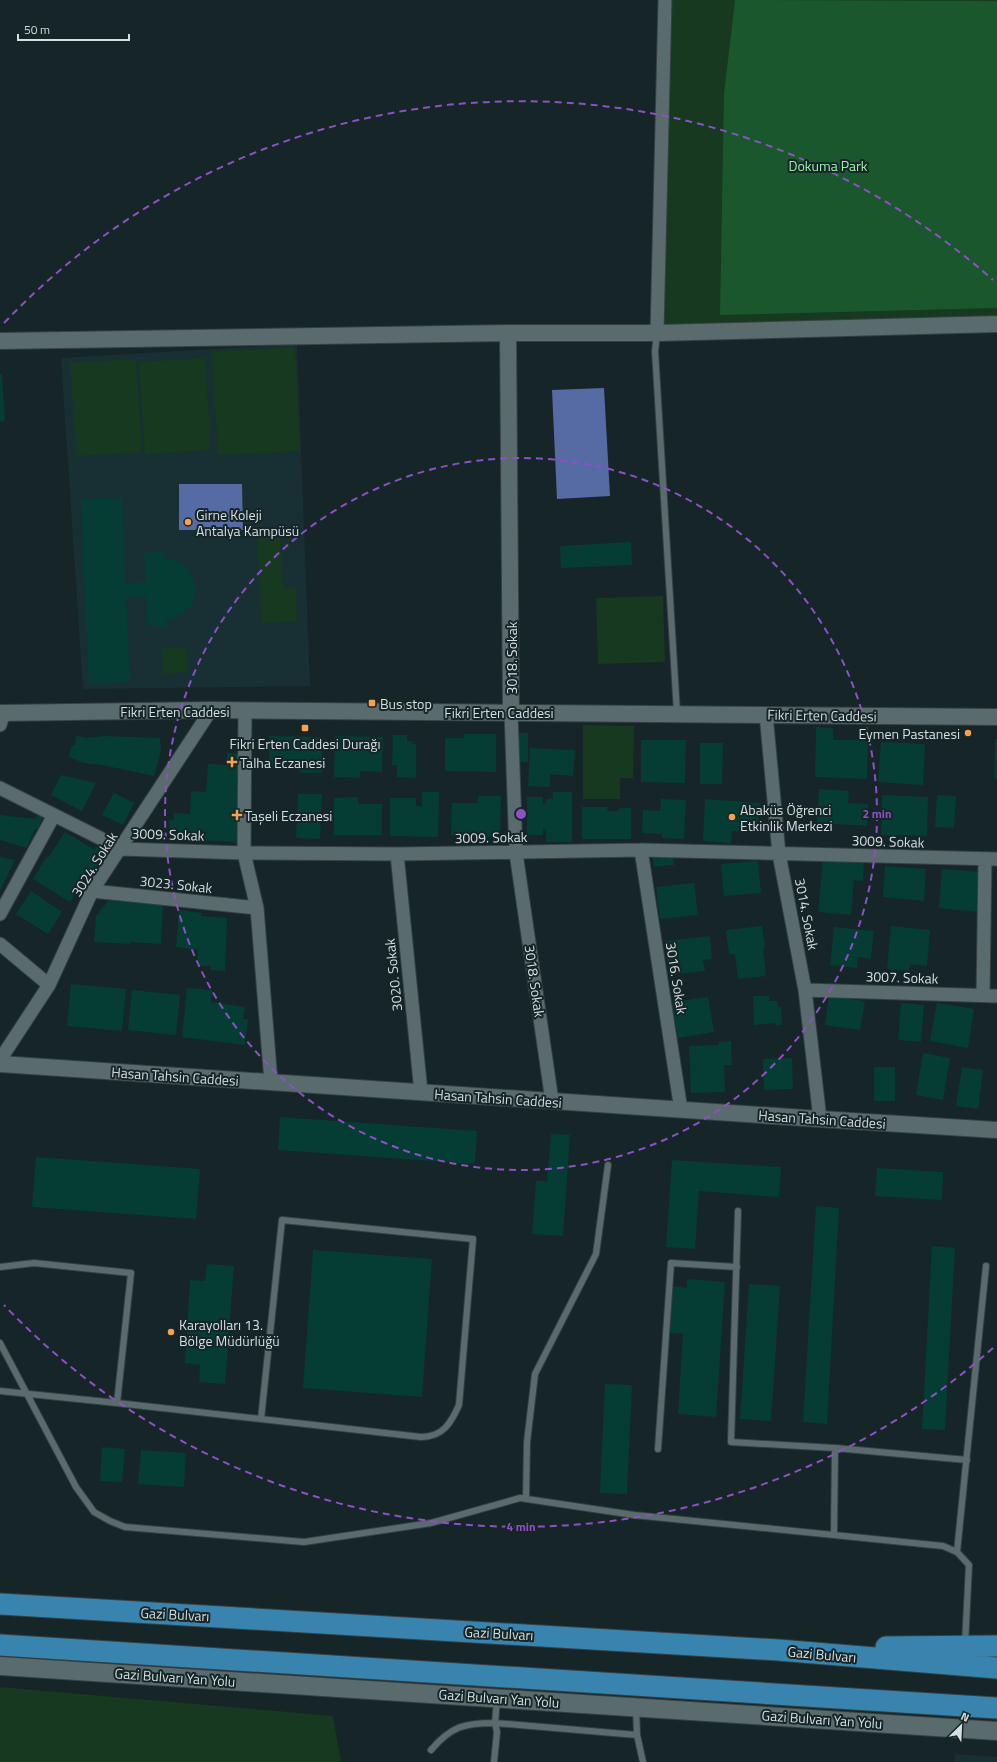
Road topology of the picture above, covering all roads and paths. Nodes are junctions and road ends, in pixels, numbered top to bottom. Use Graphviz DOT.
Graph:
graph roads {
  1 [pos="665,0"];
  2 [pos="997,324"];
  3 [pos="508,333"];
  4 [pos="657,333"];
  5 [pos="0,341"];
  6 [pos="211,710"];
  7 [pos="245,711"];
  8 [pos="511,712"];
  9 [pos="677,713"];
  10 [pos="766,714"];
  11 [pos="1,717"];
  12 [pos="997,717"];
  13 [pos="0,788"];
  14 [pos="54,815"];
  15 [pos="122,849"];
  16 [pos="641,850"];
  17 [pos="244,853"];
  18 [pos="516,853"];
  19 [pos="397,854"];
  20 [pos="780,854"];
  21 [pos="991,859"];
  22 [pos="92,892"];
  23 [pos="257,908"];
  24 [pos="0,914"];
  25 [pos="0,944"];
  26 [pos="49,985"];
  27 [pos="805,990"];
  28 [pos="983,995"];
  29 [pos="997,996"];
  30 [pos="0,1060"];
  31 [pos="0,1064"];
  32 [pos="271,1082"];
  33 [pos="421,1092"];
  34 [pos="552,1101"];
  35 [pos="681,1110"];
  36 [pos="820,1119"];
  37 [pos="997,1130"];
  38 [pos="608,1165"];
  39 [pos="738,1211"];
  40 [pos="737,1266"];
  41 [pos="986,1266"];
  42 [pos="0,1267"];
  43 [pos="0,1343"];
  44 [pos="0,1391"];
  45 [pos="26,1394"];
  46 [pos="116,1403"];
  47 [pos="261,1419"];
  48 [pos="835,1448"];
  49 [pos="658,1449"];
  50 [pos="967,1460"];
  51 [pos="526,1499"];
  52 [pos="834,1535"];
  53 [pos="957,1552"];
  54 [pos="0,1604"];
  55 [pos="0,1645"];
  56 [pos="965,1645"];
  57 [pos="997,1646"];
  58 [pos="778,1650"];
  59 [pos="0,1666"];
  60 [pos="997,1668"];
  61 [pos="497,1698"];
  62 [pos="920,1702"];
  63 [pos="636,1707"];
  64 [pos="997,1708"];
  65 [pos="997,1719"];
  66 [pos="495,1723"];
  67 [pos="997,1731"];
  68 [pos="637,1735"];
  69 [pos="432,1750"];
  70 [pos="494,1762"];
  71 [pos="643,1762"];
  1 -- 4 [label="street"];
  2 -- 4 [label="street"];
  3 -- 4 [label="street"];
  3 -- 5 [label="street"];
  3 -- 8 [label="street, 3018. Sokak"];
  4 -- 9 [label="lane"];
  6 -- 7 [label="street, Fikri Erten Caddesi"];
  6 -- 11 [label="street, Fikri Erten Caddesi"];
  6 -- 15 [label="street, 3024. Sokak"];
  7 -- 8 [label="street, Fikri Erten Caddesi"];
  7 -- 17 [label="street"];
  8 -- 9 [label="street, Fikri Erten Caddesi"];
  8 -- 18 [label="street, 3018. Sokak"];
  9 -- 10 [label="street, Fikri Erten Caddesi"];
  10 -- 12 [label="street, Fikri Erten Caddesi"];
  10 -- 20 [label="street, 3014. Sokak"];
  13 -- 14 [label="street, 3009. Sokak"];
  14 -- 15 [label="street, 3009. Sokak"];
  14 -- 24 [label="street"];
  15 -- 17 [label="street, 3009. Sokak"];
  15 -- 22 [label="street, 3024. Sokak"];
  16 -- 18 [label="street, 3009. Sokak"];
  16 -- 20 [label="street, 3009. Sokak"];
  16 -- 35 [label="street, 3016. Sokak"];
  17 -- 19 [label="street, 3009. Sokak"];
  17 -- 23 [label="street"];
  18 -- 19 [label="street, 3009. Sokak"];
  18 -- 34 [label="street, 3018. Sokak"];
  19 -- 33 [label="street, 3020. Sokak"];
  20 -- 21 [label="street, 3009. Sokak"];
  20 -- 27 [label="street, 3014. Sokak"];
  21 -- 28 [label="street"];
  22 -- 23 [label="street, 3023. Sokak"];
  22 -- 26 [label="street, 3024. Sokak"];
  23 -- 32 [label="street"];
  25 -- 26 [label="street"];
  26 -- 30 [label="street, 3024. Sokak"];
  27 -- 28 [label="street, 3007. Sokak"];
  27 -- 36 [label="street, 3014. Sokak"];
  28 -- 29 [label="street, 3007. Sokak"];
  31 -- 32 [label="street, Hasan Tahsin Caddesi"];
  32 -- 33 [label="street, Hasan Tahsin Caddesi"];
  33 -- 34 [label="street, Hasan Tahsin Caddesi"];
  34 -- 35 [label="street, Hasan Tahsin Caddesi"];
  35 -- 36 [label="street, Hasan Tahsin Caddesi"];
  36 -- 37 [label="street, Hasan Tahsin Caddesi"];
  38 -- 51 [label="lane"];
  39 -- 40 [label="lane"];
  40 -- 48 [label="lane"];
  40 -- 49 [label="lane"];
  41 -- 50 [label="lane"];
  42 -- 46 [label="lane"];
  43 -- 45 [label="lane"];
  44 -- 45 [label="lane"];
  45 -- 46 [label="lane"];
  45 -- 51 [label="lane"];
  46 -- 47 [label="lane"];
  47 -- 47 [label="lane"];
  48 -- 50 [label="lane"];
  48 -- 52 [label="lane"];
  50 -- 53 [label="lane"];
  51 -- 52 [label="lane"];
  52 -- 53 [label="lane"];
  53 -- 56 [label="lane"];
  54 -- 58 [label="highway, Gazi Bulvarı"];
  55 -- 62 [label="highway"];
  56 -- 57 [label="highway"];
  56 -- 58 [label="highway"];
  58 -- 60 [label="highway, Gazi Bulvarı"];
  59 -- 61 [label="main road, Gazi Bulvarı Yan Yolu"];
  61 -- 63 [label="main road, Gazi Bulvarı Yan Yolu"];
  61 -- 66 [label="lane"];
  62 -- 64 [label="highway"];
  62 -- 65 [label="highway"];
  63 -- 67 [label="main road, Gazi Bulvarı Yan Yolu"];
  63 -- 68 [label="lane"];
  66 -- 68 [label="lane"];
  66 -- 69 [label="lane"];
  66 -- 70 [label="lane"];
  68 -- 71 [label="lane"];
}
